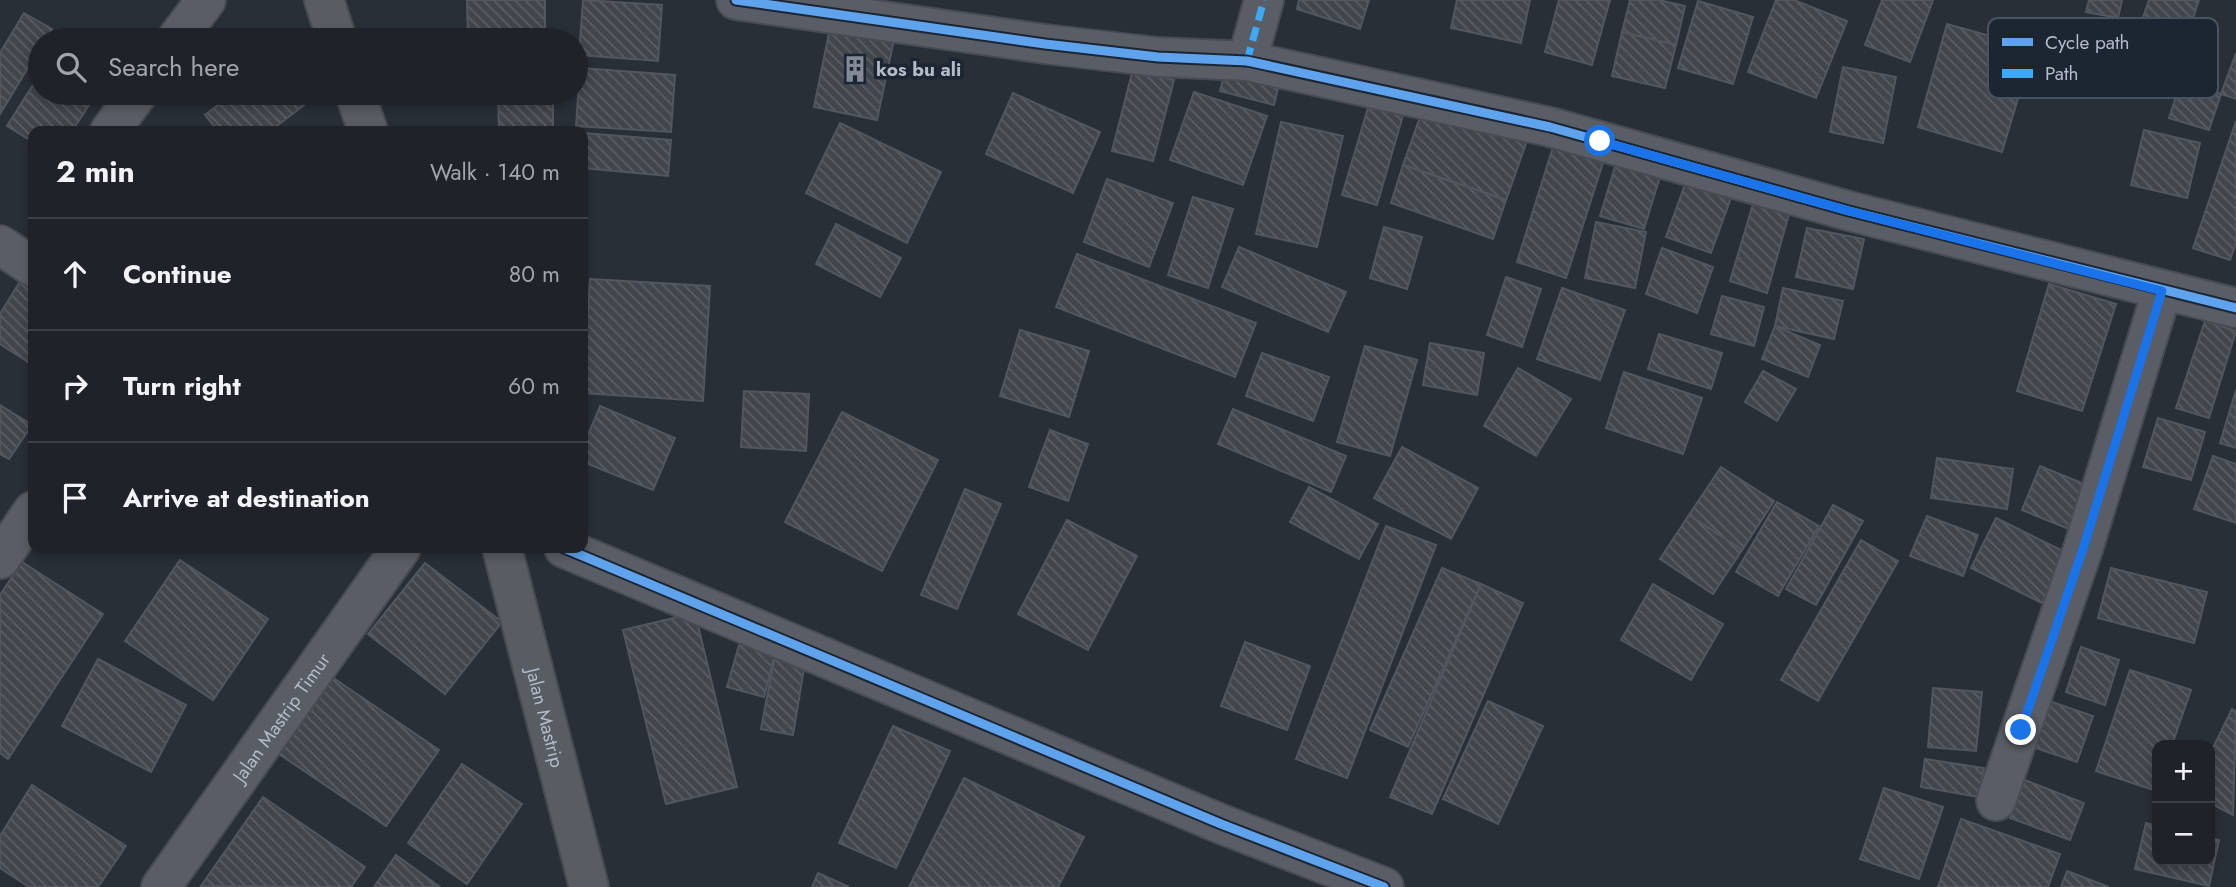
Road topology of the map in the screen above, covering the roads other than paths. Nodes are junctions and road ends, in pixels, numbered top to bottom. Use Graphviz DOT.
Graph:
graph roads {
  1 [pos="206,0"];
  2 [pos="324,0"];
  3 [pos="736,0"];
  4 [pos="1264,0"];
  5 [pos="185,28"];
  6 [pos="333,28"];
  7 [pos="1247,61"];
  8 [pos="129,105"];
  9 [pos="359,105"];
  10 [pos="114,126"];
  11 [pos="366,126"];
  12 [pos="2162,291"];
  13 [pos="2236,308"];
  14 [pos="28,518"];
  15 [pos="397,553"];
  16 [pos="503,553"];
  17 [pos="576,553"];
  18 [pos="0,559"];
  19 [pos="1996,802"];
  20 [pos="161,887"];
  21 [pos="589,887"];
  22 [pos="1384,887"];
  1 -- 5 [label="street"];
  2 -- 6 [label="main road"];
  3 -- 7 [label="street"];
  4 -- 7 [label="street"];
  7 -- 12 [label="street"];
  8 -- 10 [label="street"];
  9 -- 11 [label="main road"];
  12 -- 13 [label="street"];
  12 -- 19 [label="street"];
  14 -- 18 [label="street"];
  15 -- 20 [label="street, Jalan Mastrip Timur"];
  16 -- 21 [label="main road, Jalan Mastrip"];
  17 -- 22 [label="street"];
}
